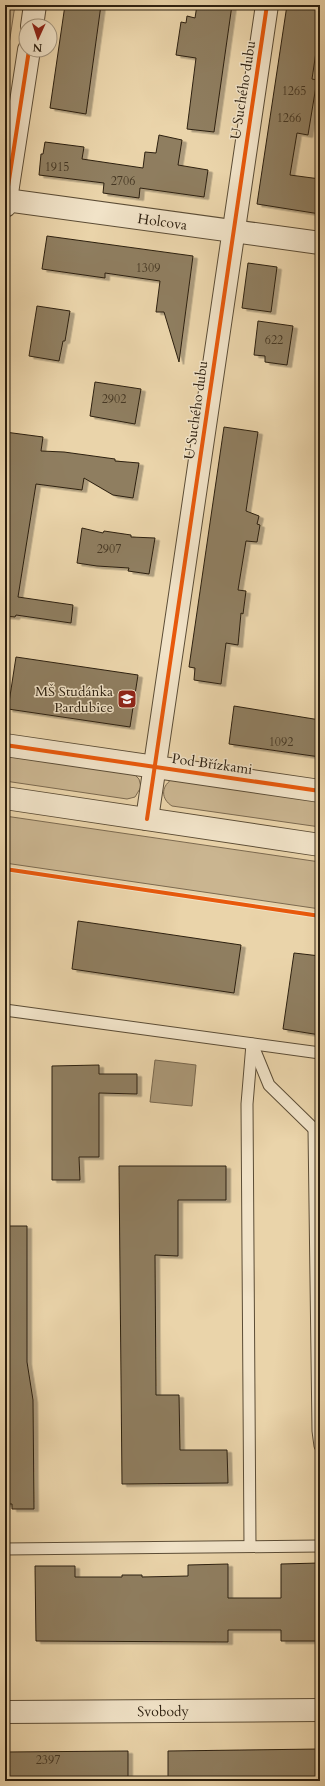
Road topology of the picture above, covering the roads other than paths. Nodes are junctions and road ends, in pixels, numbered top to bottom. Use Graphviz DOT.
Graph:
graph roads {
  1 [pos="36,5"];
  2 [pos="267,5"];
  3 [pos="34,18"];
  4 [pos="28,58"];
  5 [pos="5,202"];
  6 [pos="233,231"];
  7 [pos="320,243"];
  8 [pos="5,744"];
  9 [pos="154,767"];
  10 [pos="320,791"];
  11 [pos="5,798"];
  12 [pos="147,819"];
  13 [pos="320,845"];
  14 [pos="5,1010"];
  15 [pos="252,1044"];
  16 [pos="320,1053"];
  17 [pos="317,1129"];
  18 [pos="320,1446"];
  19 [pos="250,1546"];
  20 [pos="320,1546"];
  21 [pos="5,1549"];
  22 [pos="320,1710"];
  23 [pos="5,1712"];
  1 -- 3 [label="street"];
  2 -- 6 [label="street, U Suchého dubu"];
  4 -- 5 [label="street"];
  5 -- 6 [label="street, Holcova"];
  6 -- 7 [label="street, Holcova"];
  6 -- 9 [label="street, U Suchého dubu"];
  8 -- 9 [label="street, Pod Břízkami"];
  9 -- 10 [label="street, Pod Břízkami"];
  9 -- 12 [label="street, U Suchého dubu"];
  11 -- 12 [label="street"];
  12 -- 13 [label="street"];
  14 -- 15 [label="lane"];
  15 -- 16 [label="lane"];
  15 -- 17 [label="lane"];
  15 -- 19 [label="lane"];
  17 -- 18 [label="lane"];
  19 -- 20 [label="lane"];
  19 -- 21 [label="lane"];
  22 -- 23 [label="street, Svobody"];
}
